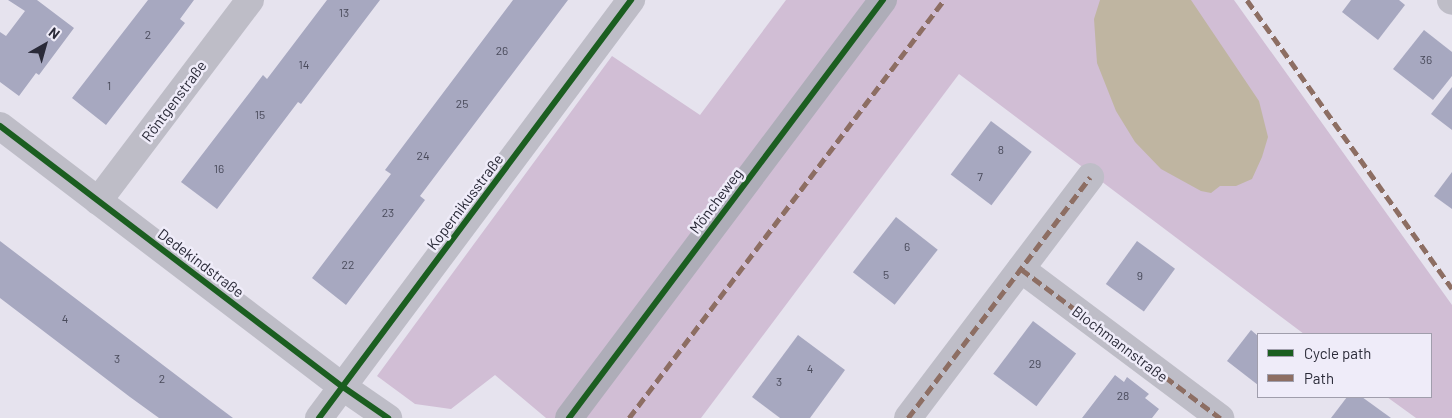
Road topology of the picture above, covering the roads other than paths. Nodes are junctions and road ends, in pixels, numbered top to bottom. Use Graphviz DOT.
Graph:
graph roads {
  1 [pos="250,0"];
  2 [pos="631,0"];
  3 [pos="883,0"];
  4 [pos="0,126"];
  5 [pos="1090,177"];
  6 [pos="98,201"];
  7 [pos="1021,269"];
  8 [pos="343,387"];
  9 [pos="319,418"];
  10 [pos="388,418"];
  11 [pos="569,418"];
  12 [pos="908,418"];
  13 [pos="1220,418"];
  1 -- 6 [label="street, Röntgenstraße"];
  2 -- 8 [label="street, Kopernikusstraße"];
  3 -- 11 [label="main road, Möncheweg"];
  4 -- 6 [label="street, Dedekindstraße"];
  5 -- 7 [label="street"];
  6 -- 8 [label="street, Dedekindstraße"];
  7 -- 12 [label="street"];
  7 -- 13 [label="street, Blochmannstraße"];
  8 -- 9 [label="street, Kopernikusstraße"];
  8 -- 10 [label="street, Dedekindstraße"];
}
